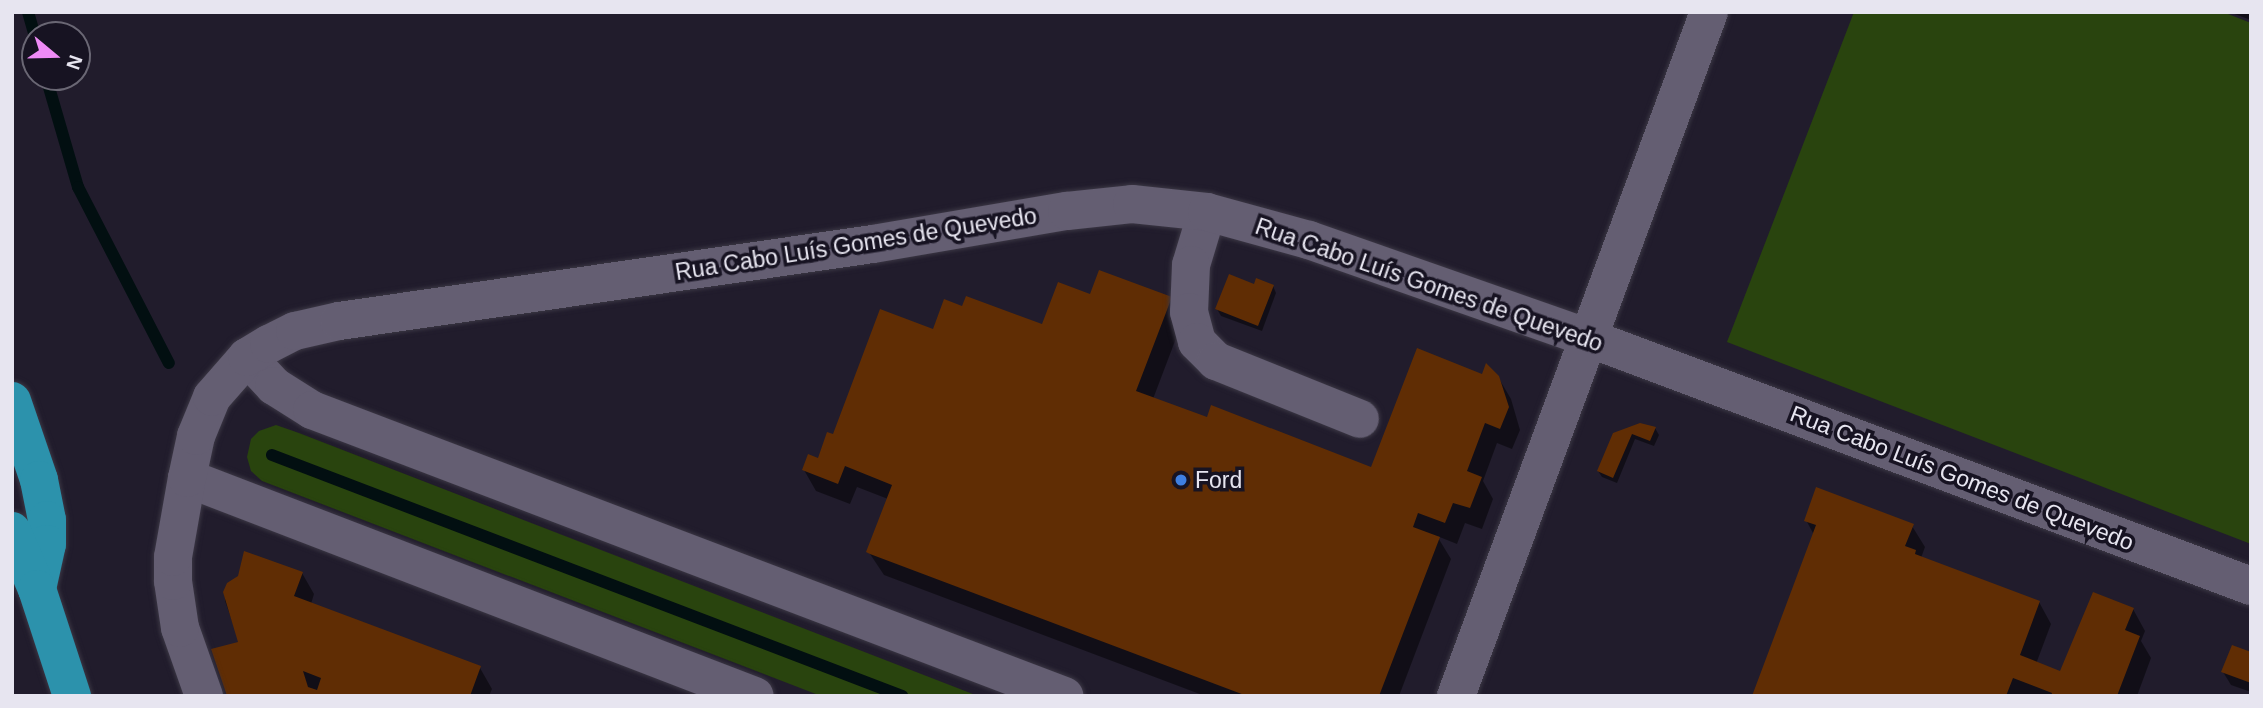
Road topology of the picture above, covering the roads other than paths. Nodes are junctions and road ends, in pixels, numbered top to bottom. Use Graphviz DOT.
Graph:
graph roads {
  1 [pos="1709,12"];
  2 [pos="1208,212"];
  3 [pos="1591,339"];
  4 [pos="247,357"];
  5 [pos="12,401"];
  6 [pos="1360,419"];
  7 [pos="187,478"];
  8 [pos="12,531"];
  9 [pos="2251,586"];
  10 [pos="37,589"];
  11 [pos="72,696"];
  12 [pos="204,696"];
  13 [pos="755,696"];
  14 [pos="1064,696"];
  15 [pos="1457,696"];
  1 -- 3 [label="street"];
  2 -- 3 [label="street, Rua Cabo Luís Gomes de Quevedo"];
  2 -- 4 [label="street, Rua Cabo Luís Gomes de Quevedo"];
  2 -- 6 [label="street"];
  3 -- 9 [label="street, Rua Cabo Luís Gomes de Quevedo"];
  3 -- 15 [label="street"];
  4 -- 7 [label="street"];
  4 -- 14 [label="street"];
  5 -- 10 [label="highway"];
  7 -- 12 [label="street"];
  7 -- 13 [label="street"];
  8 -- 10 [label="highway"];
  10 -- 11 [label="highway"];
}
